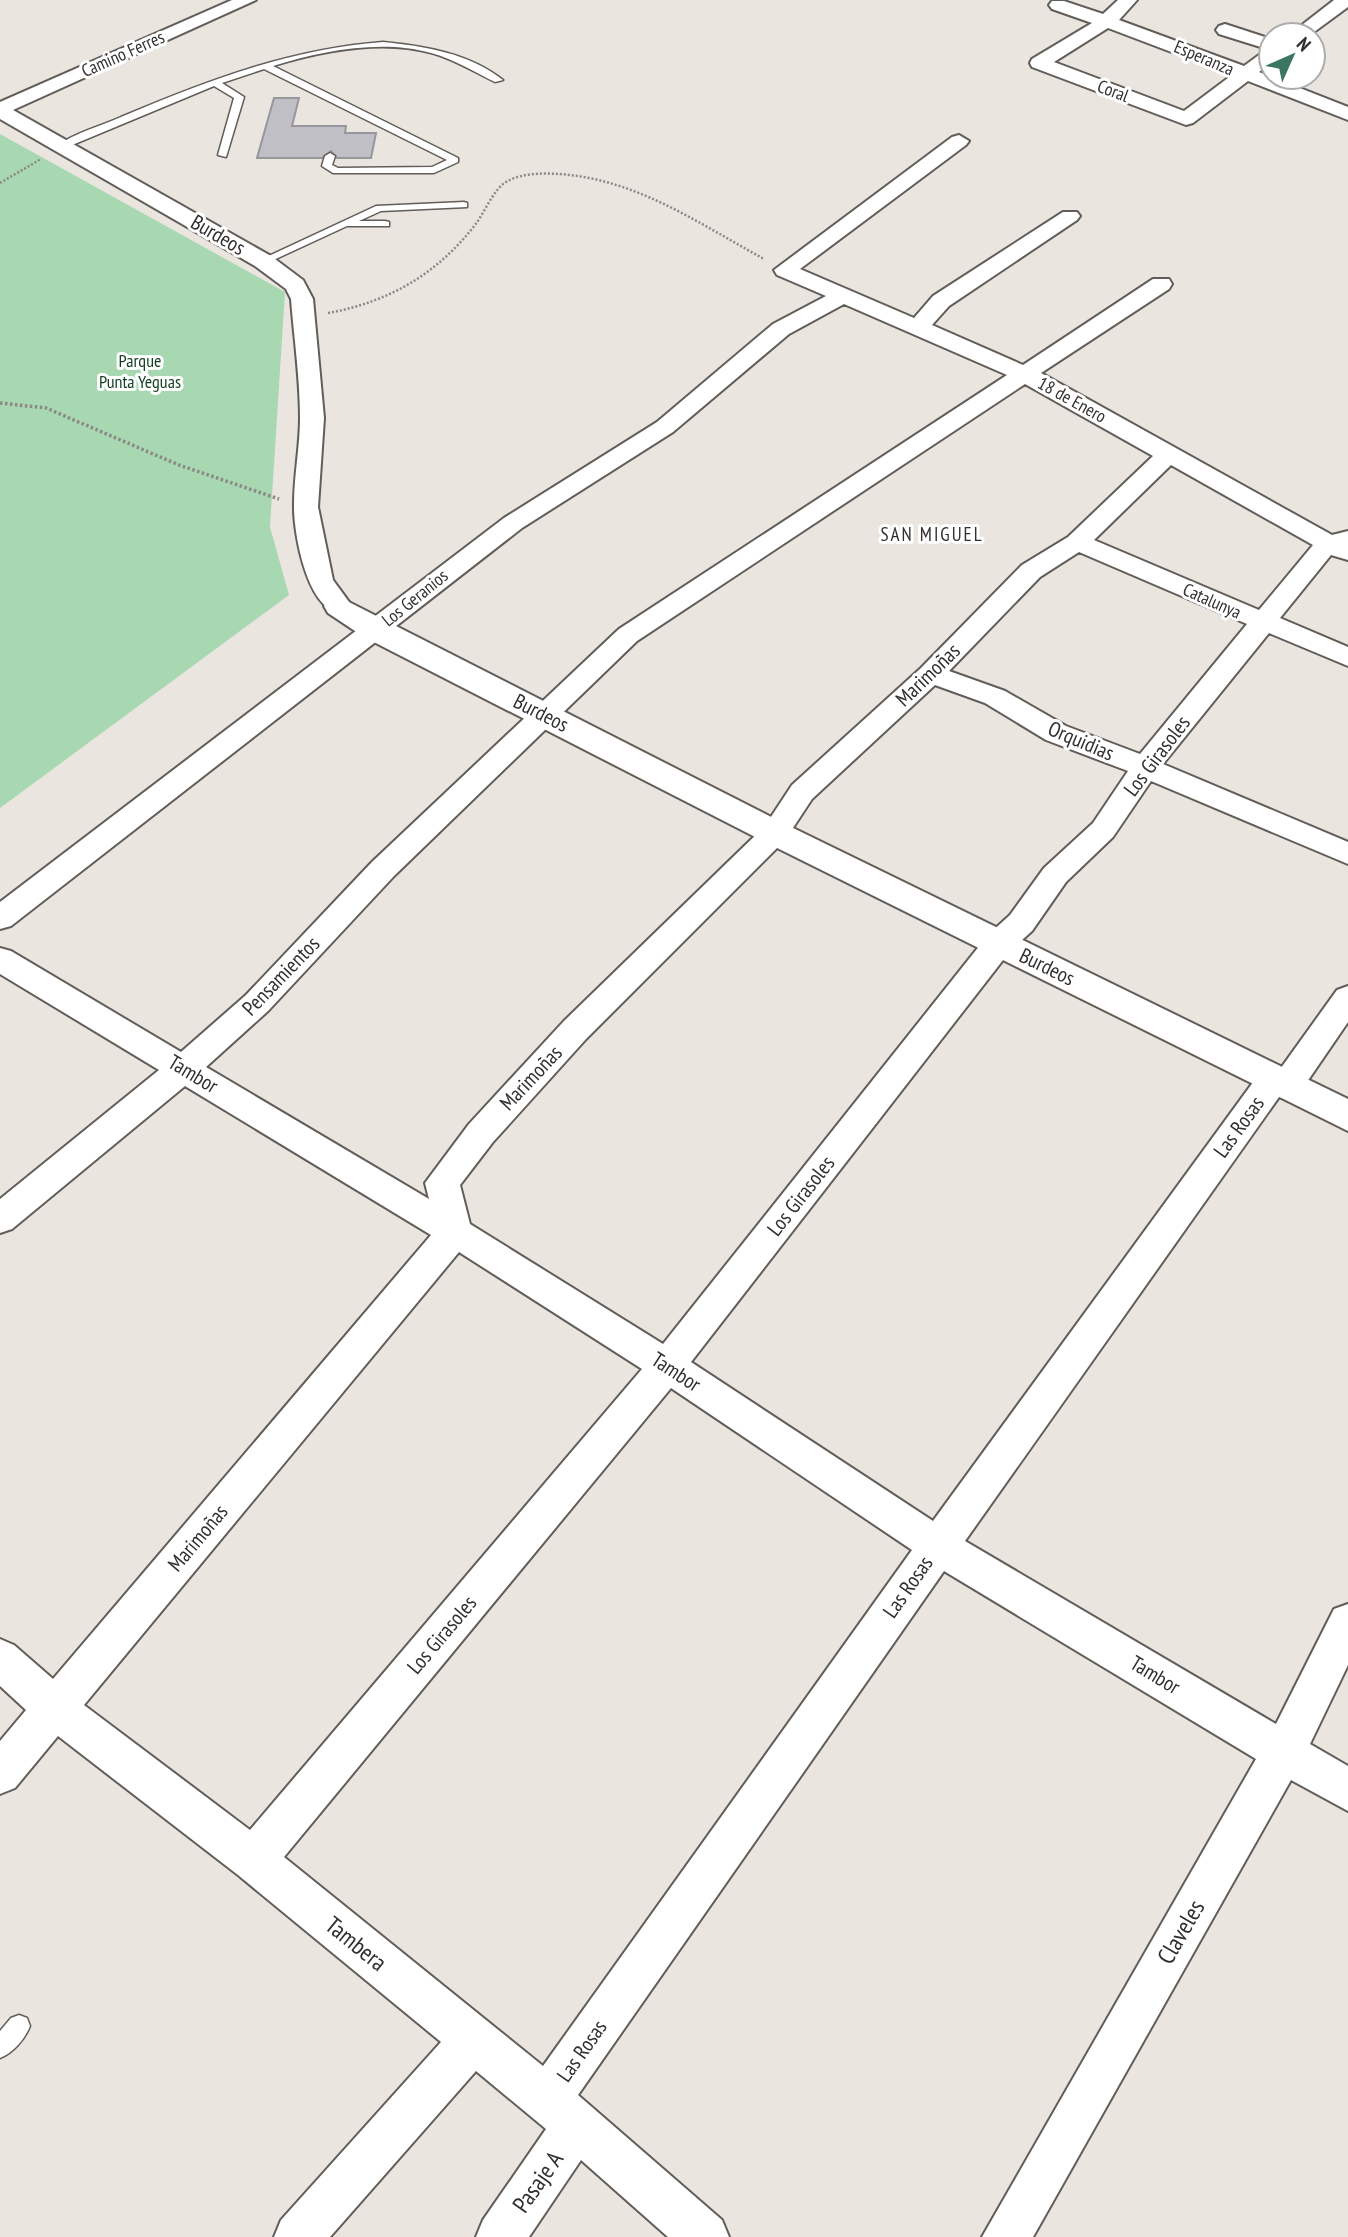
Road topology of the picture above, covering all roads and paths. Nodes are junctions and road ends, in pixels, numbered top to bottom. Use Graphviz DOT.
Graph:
graph roads {
  1 [pos="247,0"];
  2 [pos="1128,0"];
  3 [pos="1346,0"];
  4 [pos="1058,5"];
  5 [pos="1317,21"];
  6 [pos="1106,22"];
  7 [pos="1225,30"];
  8 [pos="1257,41"];
  9 [pos="1257,64"];
  10 [pos="265,66"];
  11 [pos="1242,75"];
  12 [pos="498,80"];
  13 [pos="217,84"];
  14 [pos="0,110"];
  15 [pos="1348,114"];
  16 [pos="959,141"];
  17 [pos="62,146"];
  18 [pos="223,155"];
  19 [pos="330,156"];
  20 [pos="0,183"];
  21 [pos="464,205"];
  22 [pos="1070,216"];
  23 [pos="343,224"];
  24 [pos="385,224"];
  25 [pos="263,261"];
  26 [pos="785,270"];
  27 [pos="1161,284"];
  28 [pos="842,296"];
  29 [pos="303,316"];
  30 [pos="916,328"];
  31 [pos="1025,374"];
  32 [pos="0,403"];
  33 [pos="1169,454"];
  34 [pos="306,507"];
  35 [pos="1077,542"];
  36 [pos="1341,546"];
  37 [pos="338,606"];
  38 [pos="1263,623"];
  39 [pos="375,630"];
  40 [pos="1348,657"];
  41 [pos="932,674"];
  42 [pos="546,715"];
  43 [pos="1145,767"];
  44 [pos="775,832"];
  45 [pos="1348,854"];
  46 [pos="0,918"];
  47 [pos="999,943"];
  48 [pos="0,959"];
  49 [pos="1348,998"];
  50 [pos="184,1068"];
  51 [pos="1280,1082"];
  52 [pos="1348,1116"];
  53 [pos="0,1219"];
  54 [pos="455,1232"];
  55 [pos="667,1366"];
  56 [pos="937,1546"];
  57 [pos="1348,1623"];
  58 [pos="0,1659"];
  59 [pos="55,1708"];
  60 [pos="1284,1751"];
  61 [pos="0,1773"];
  62 [pos="1348,1790"];
  63 [pos="253,1860"];
  64 [pos="19,2026"];
  65 [pos="473,2040"];
  66 [pos="0,2047"];
  67 [pos="562,2113"];
  68 [pos="298,2237"];
  69 [pos="500,2237"];
  70 [pos="705,2237"];
  71 [pos="1006,2237"];
  1 -- 14 [label="street, Camino Ferres"];
  2 -- 6 [label="street"];
  3 -- 5 [label="street"];
  4 -- 6 [label="street, Esperanza"];
  6 -- 11 [label="street, Esperanza"];
  6 -- 11 [label="street, Coral"];
  7 -- 8 [label="street"];
  9 -- 11 [label="street"];
  10 -- 12 [label="lane"];
  10 -- 13 [label="lane"];
  10 -- 19 [label="lane"];
  11 -- 15 [label="street, Esperanza"];
  13 -- 17 [label="lane"];
  13 -- 18 [label="lane"];
  14 -- 17 [label="street, Burdeos"];
  16 -- 26 [label="street"];
  17 -- 20 [label="path"];
  17 -- 25 [label="street, Burdeos"];
  21 -- 23 [label="lane"];
  22 -- 30 [label="street"];
  23 -- 24 [label="lane"];
  23 -- 25 [label="lane"];
  25 -- 29 [label="street, Burdeos"];
  26 -- 28 [label="street, 18 de Enero"];
  26 -- 29 [label="path"];
  27 -- 31 [label="street, Pensamientos"];
  28 -- 30 [label="street, 18 de Enero"];
  28 -- 39 [label="street, Los Geranios"];
  29 -- 34 [label="street, Burdeos"];
  30 -- 31 [label="street, 18 de Enero"];
  31 -- 33 [label="street, 18 de Enero"];
  31 -- 42 [label="street, Pensamientos"];
  32 -- 34 [label="path"];
  33 -- 35 [label="street, Marimoñas"];
  33 -- 36 [label="street, 18 de Enero"];
  34 -- 37 [label="street, Burdeos"];
  35 -- 38 [label="street, Catalunya"];
  35 -- 41 [label="street, Marimoñas"];
  36 -- 38 [label="street, Los Girasoles"];
  37 -- 39 [label="street, Burdeos"];
  38 -- 40 [label="street, Catalunya"];
  38 -- 43 [label="street, Los Girasoles"];
  39 -- 42 [label="street, Burdeos"];
  39 -- 46 [label="street, Los Geranios"];
  41 -- 43 [label="street, Orquidias"];
  41 -- 44 [label="street, Marimoñas"];
  42 -- 44 [label="street, Burdeos"];
  42 -- 50 [label="street, Pensamientos"];
  43 -- 45 [label="street, Orquidias"];
  43 -- 47 [label="street, Los Girasoles"];
  44 -- 47 [label="street, Burdeos"];
  44 -- 54 [label="street, Marimoñas"];
  47 -- 51 [label="street, Burdeos"];
  47 -- 55 [label="street, Los Girasoles"];
  48 -- 50 [label="street, Tambor"];
  49 -- 51 [label="street, Las Rosas"];
  50 -- 53 [label="street, Pensamientos"];
  50 -- 54 [label="street, Tambor"];
  51 -- 52 [label="street, Burdeos"];
  51 -- 56 [label="street, Las Rosas"];
  54 -- 55 [label="street, Tambor"];
  54 -- 59 [label="street, Marimoñas"];
  55 -- 56 [label="street, Tambor"];
  55 -- 63 [label="street, Los Girasoles"];
  56 -- 60 [label="street, Tambor"];
  56 -- 67 [label="street, Las Rosas"];
  57 -- 60 [label="street, Claveles"];
  58 -- 59 [label="street, Tambera"];
  59 -- 61 [label="street, Marimoñas"];
  59 -- 63 [label="street, Tambera"];
  60 -- 62 [label="street, Tambor"];
  60 -- 71 [label="street, Claveles"];
  63 -- 65 [label="street, Tambera"];
  64 -- 66 [label="lane"];
  65 -- 67 [label="street, Tambera"];
  65 -- 68 [label="street"];
  67 -- 69 [label="street, Pasaje A"];
  67 -- 70 [label="street, Tambera"];
}
